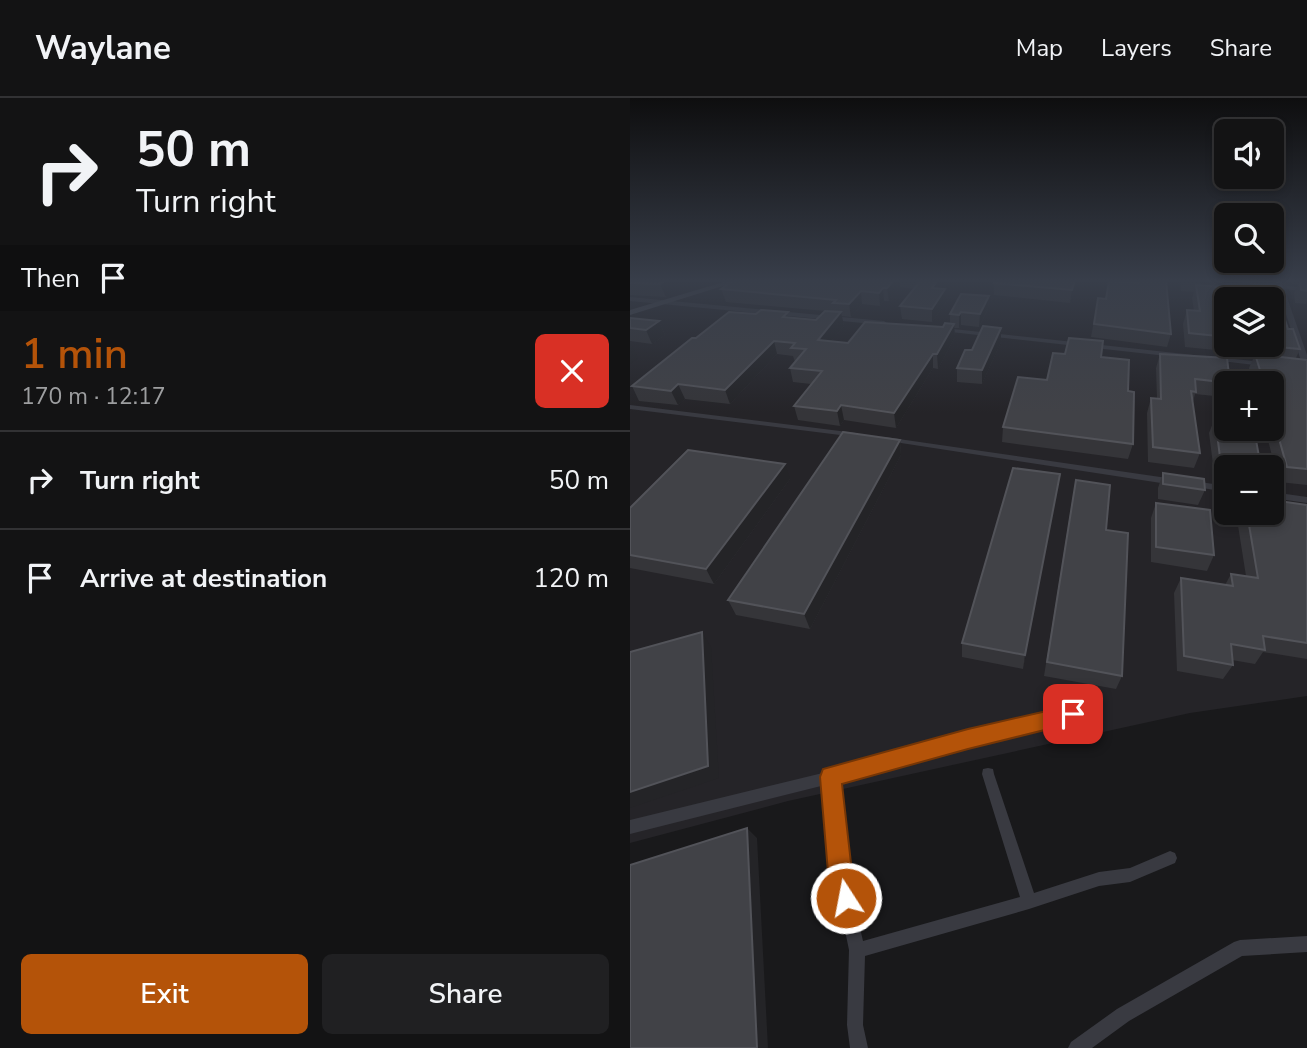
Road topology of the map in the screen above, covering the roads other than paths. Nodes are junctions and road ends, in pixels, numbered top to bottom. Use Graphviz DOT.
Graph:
graph roads {
  1 [pos="1292,324"];
  2 [pos="935,329"];
  3 [pos="1197,357"];
  4 [pos="1211,359"];
  5 [pos="1266,364"];
  6 [pos="1293,367"];
  7 [pos="1307,368"];
  8 [pos="630,407"];
  9 [pos="869,437"];
  10 [pos="883,438"];
  11 [pos="1214,487"];
  12 [pos="1284,497"];
  13 [pos="1307,500"];
  14 [pos="1073,714"];
  15 [pos="988,774"];
  16 [pos="831,777"];
  17 [pos="630,827"];
  18 [pos="1170,858"];
  19 [pos="1029,902"];
  20 [pos="1307,944"];
  21 [pos="858,950"];
  22 [pos="859,1048"];
  23 [pos="1077,1048"];
  1 -- 7 [label="street"];
  2 -- 3 [label="street"];
  4 -- 5 [label="street"];
  6 -- 7 [label="street"];
  8 -- 9 [label="street"];
  10 -- 11 [label="street"];
  12 -- 13 [label="street"];
  14 -- 16 [label="street"];
  15 -- 19 [label="street"];
  16 -- 17 [label="street"];
  16 -- 21 [label="street"];
  18 -- 19 [label="street"];
  19 -- 21 [label="street"];
  20 -- 23 [label="street"];
  21 -- 22 [label="street"];
}
